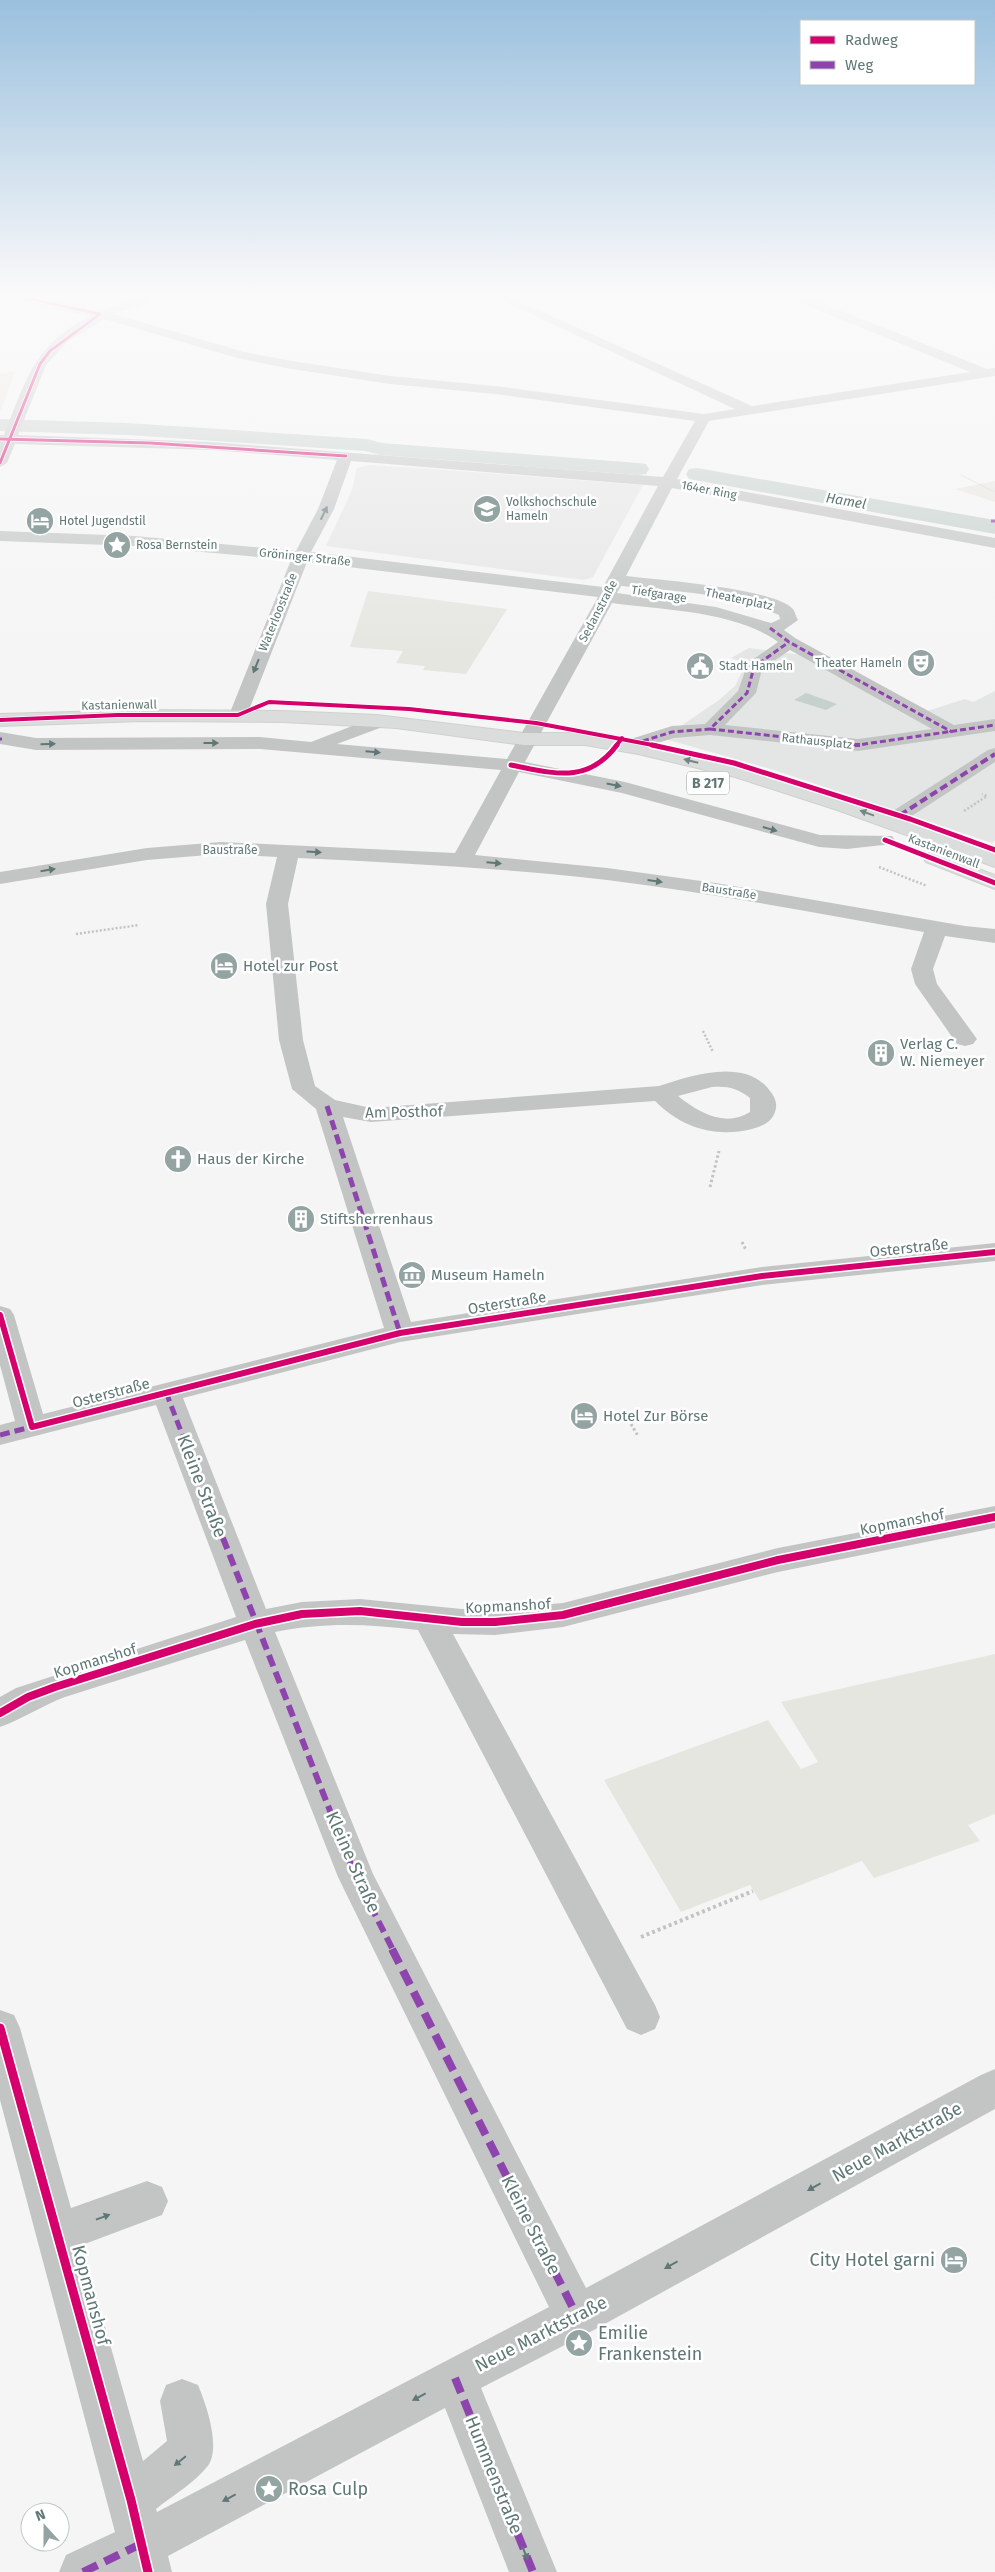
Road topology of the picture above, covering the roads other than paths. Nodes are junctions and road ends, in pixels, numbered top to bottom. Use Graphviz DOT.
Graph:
graph roads {
  1 [pos="17,416"];
  2 [pos="689,416"];
  3 [pos="715,416"];
  4 [pos="704,418"];
  5 [pos="9,433"];
  6 [pos="346,456"];
  7 [pos="0,463"];
  8 [pos="666,482"];
  9 [pos="991,521"];
  10 [pos="939,532"];
  11 [pos="0,536"];
  12 [pos="995,543"];
  13 [pos="301,556"];
  14 [pos="610,589"];
  15 [pos="789,642"];
  16 [pos="238,715"];
  17 [pos="0,720"];
  18 [pos="378,722"];
  19 [pos="995,725"];
  20 [pos="710,729"];
  21 [pos="952,732"];
  22 [pos="0,738"];
  23 [pos="527,739"];
  24 [pos="641,742"];
  25 [pos="313,746"];
  26 [pos="995,754"];
  27 [pos="511,765"];
  28 [pos="900,815"];
  29 [pos="885,840"];
  30 [pos="289,851"];
  31 [pos="462,860"];
  32 [pos="995,861"];
  33 [pos="0,878"];
  34 [pos="995,883"];
  35 [pos="937,928"];
  36 [pos="995,936"];
  37 [pos="965,1040"];
  38 [pos="661,1093"];
  39 [pos="327,1106"];
  40 [pos="995,1252"];
  41 [pos="0,1315"];
  42 [pos="400,1333"];
  43 [pos="166,1392"];
  44 [pos="32,1427"];
  45 [pos="0,1435"];
  46 [pos="995,1517"];
  47 [pos="428,1618"];
  48 [pos="255,1624"];
  49 [pos="0,1713"];
  50 [pos="642,2017"];
  51 [pos="0,2028"];
  52 [pos="995,2088"];
  53 [pos="148,2201"];
  54 [pos="59,2233"];
  55 [pos="577,2316"];
  56 [pos="455,2378"];
  57 [pos="182,2401"];
  58 [pos="131,2500"];
  59 [pos="145,2558"];
  60 [pos="82,2572"];
  61 [pos="533,2572"];
  1 -- 5 [label="street"];
  2 -- 4 [label="street"];
  3 -- 4 [label="street"];
  4 -- 8 [label="street, Sedanstraße"];
  5 -- 6 [label="street, 164er Ring"];
  5 -- 7 [label="street"];
  6 -- 8 [label="street, 164er Ring"];
  13 -- 6 [label="street, Waterloostraße, one-way"];
  8 -- 10 [label="street, 164er Ring"];
  8 -- 14 [label="street, Sedanstraße"];
  9 -- 10 [label="street"];
  10 -- 12 [label="street, 164er Ring"];
  11 -- 13 [label="street, Gröninger Straße"];
  13 -- 14 [label="street, Gröninger Straße"];
  13 -- 16 [label="street, Waterloostraße, one-way"];
  14 -- 15 [label="street, Theaterplatz"];
  14 -- 23 [label="street, Sedanstraße"];
  15 -- 20 [label="street"];
  15 -- 21 [label="street"];
  16 -- 17 [label="main road, Kastanienwall / B 217"];
  16 -- 18 [label="main road, Kastanienwall / B 217"];
  18 -- 23 [label="main road, Kastanienwall / B 217"];
  18 -- 25 [label="street, Kastanienwall"];
  19 -- 21 [label="street, Rathausplatz"];
  20 -- 21 [label="street, Rathausplatz"];
  20 -- 24 [label="street, Rathausplatz"];
  22 -- 25 [label="street, Kastanienwall, one-way"];
  23 -- 27 [label="street"];
  23 -- 29 [label="main road, Kastanienwall / B 217"];
  32 -- 23 [label="main road, Kastanienwall / B 217, one-way"];
  25 -- 27 [label="street, Kastanienwall, one-way"];
  26 -- 28 [label="street"];
  27 -- 29 [label="street, Kastanienwall, one-way"];
  27 -- 31 [label="street"];
  29 -- 34 [label="main road, Kastanienwall / B 217"];
  30 -- 31 [label="street, Baustraße, one-way"];
  33 -- 30 [label="street, Baustraße, one-way"];
  30 -- 39 [label="street, Am Posthof"];
  31 -- 35 [label="street, Baustraße, one-way"];
  35 -- 36 [label="street, Baustraße"];
  35 -- 37 [label="street"];
  38 -- 38 [label="street, Am Posthof"];
  38 -- 39 [label="street, Am Posthof"];
  39 -- 42 [label="street"];
  40 -- 42 [label="street, Osterstraße"];
  41 -- 44 [label="street"];
  42 -- 43 [label="street, Osterstraße"];
  43 -- 44 [label="street, Osterstraße"];
  43 -- 48 [label="street, Kleine Straße"];
  44 -- 45 [label="street, Osterstraße"];
  46 -- 47 [label="street, Kopmanshof"];
  47 -- 48 [label="street, Kopmanshof"];
  47 -- 50 [label="street"];
  48 -- 49 [label="street, Kopmanshof"];
  48 -- 55 [label="street, Kleine Straße"];
  51 -- 54 [label="street, Kopmanshof"];
  52 -- 55 [label="street, Neue Marktstraße, one-way"];
  54 -- 53 [label="street, one-way"];
  54 -- 58 [label="street, Kopmanshof"];
  55 -- 56 [label="street, Neue Marktstraße"];
  56 -- 59 [label="street, Neue Marktstraße, one-way"];
  56 -- 61 [label="street, Hummenstraße, one-way"];
  57 -- 58 [label="street, one-way"];
  58 -- 59 [label="street, Kopmanshof"];
  59 -- 60 [label="street, Neue Marktstraße"];
}
